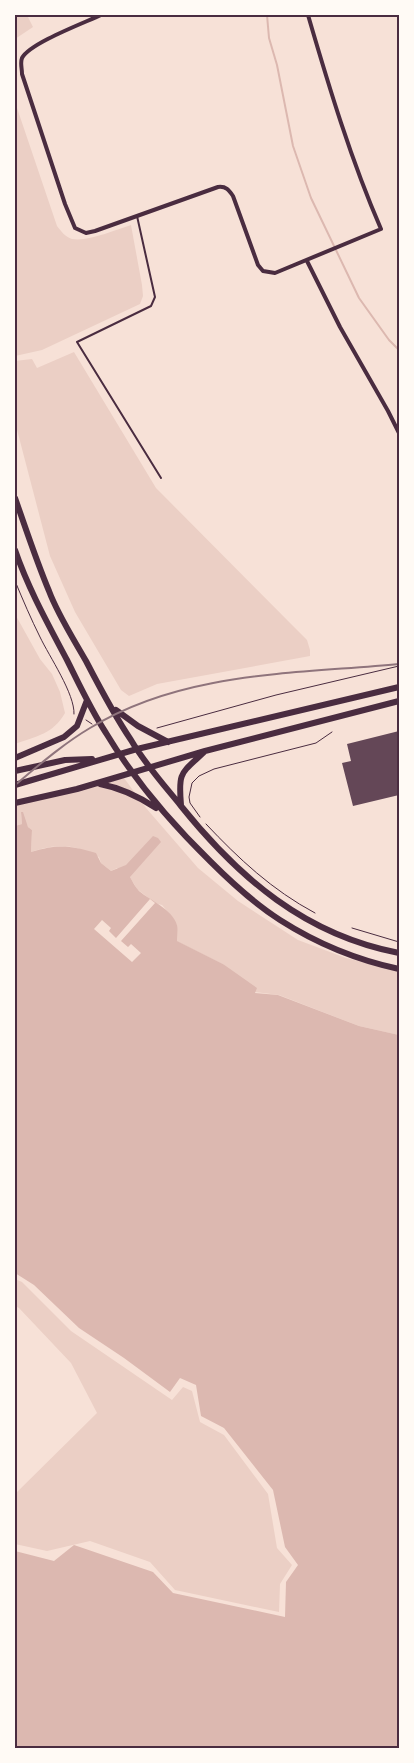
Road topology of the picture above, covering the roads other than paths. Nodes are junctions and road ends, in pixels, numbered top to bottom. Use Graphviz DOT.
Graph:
graph roads {
  1 [pos="101,15"];
  2 [pos="308,15"];
  3 [pos="137,216"];
  4 [pos="307,261"];
  5 [pos="399,433"];
  6 [pos="161,478"];
  7 [pos="15,498"];
  8 [pos="15,550"];
  9 [pos="399,687"];
  10 [pos="87,700"];
  11 [pos="399,701"];
  12 [pos="112,708"];
  13 [pos="168,742"];
  14 [pos="137,749"];
  15 [pos="205,751"];
  16 [pos="120,754"];
  17 [pos="15,758"];
  18 [pos="102,759"];
  19 [pos="150,767"];
  20 [pos="15,771"];
  21 [pos="133,773"];
  22 [pos="97,784"];
  23 [pos="15,785"];
  24 [pos="15,804"];
  25 [pos="181,806"];
  26 [pos="162,811"];
  27 [pos="237,867"];
  28 [pos="234,884"];
  29 [pos="399,953"];
  30 [pos="399,969"];
  1 -- 3 [label="street"];
  2 -- 4 [label="street"];
  3 -- 4 [label="street"];
  3 -- 6 [label="lane"];
  4 -- 5 [label="street"];
  7 -- 12 [label="main road"];
  8 -- 10 [label="main road"];
  9 -- 13 [label="main road"];
  10 -- 16 [label="main road"];
  10 -- 17 [label="main road"];
  11 -- 15 [label="main road"];
  12 -- 13 [label="main road"];
  12 -- 14 [label="main road"];
  13 -- 14 [label="main road"];
  14 -- 16 [label="main road"];
  14 -- 19 [label="main road"];
  15 -- 19 [label="main road"];
  15 -- 25 [label="main road"];
  16 -- 18 [label="main road"];
  16 -- 21 [label="main road"];
  18 -- 20 [label="main road"];
  18 -- 23 [label="main road"];
  19 -- 21 [label="main road"];
  19 -- 25 [label="main road"];
  21 -- 22 [label="main road"];
  21 -- 26 [label="main road"];
  22 -- 24 [label="main road"];
  22 -- 26 [label="main road"];
  25 -- 27 [label="main road"];
  26 -- 28 [label="main road"];
  27 -- 28 [label="main road"];
  27 -- 29 [label="main road"];
  28 -- 30 [label="main road"];
}
